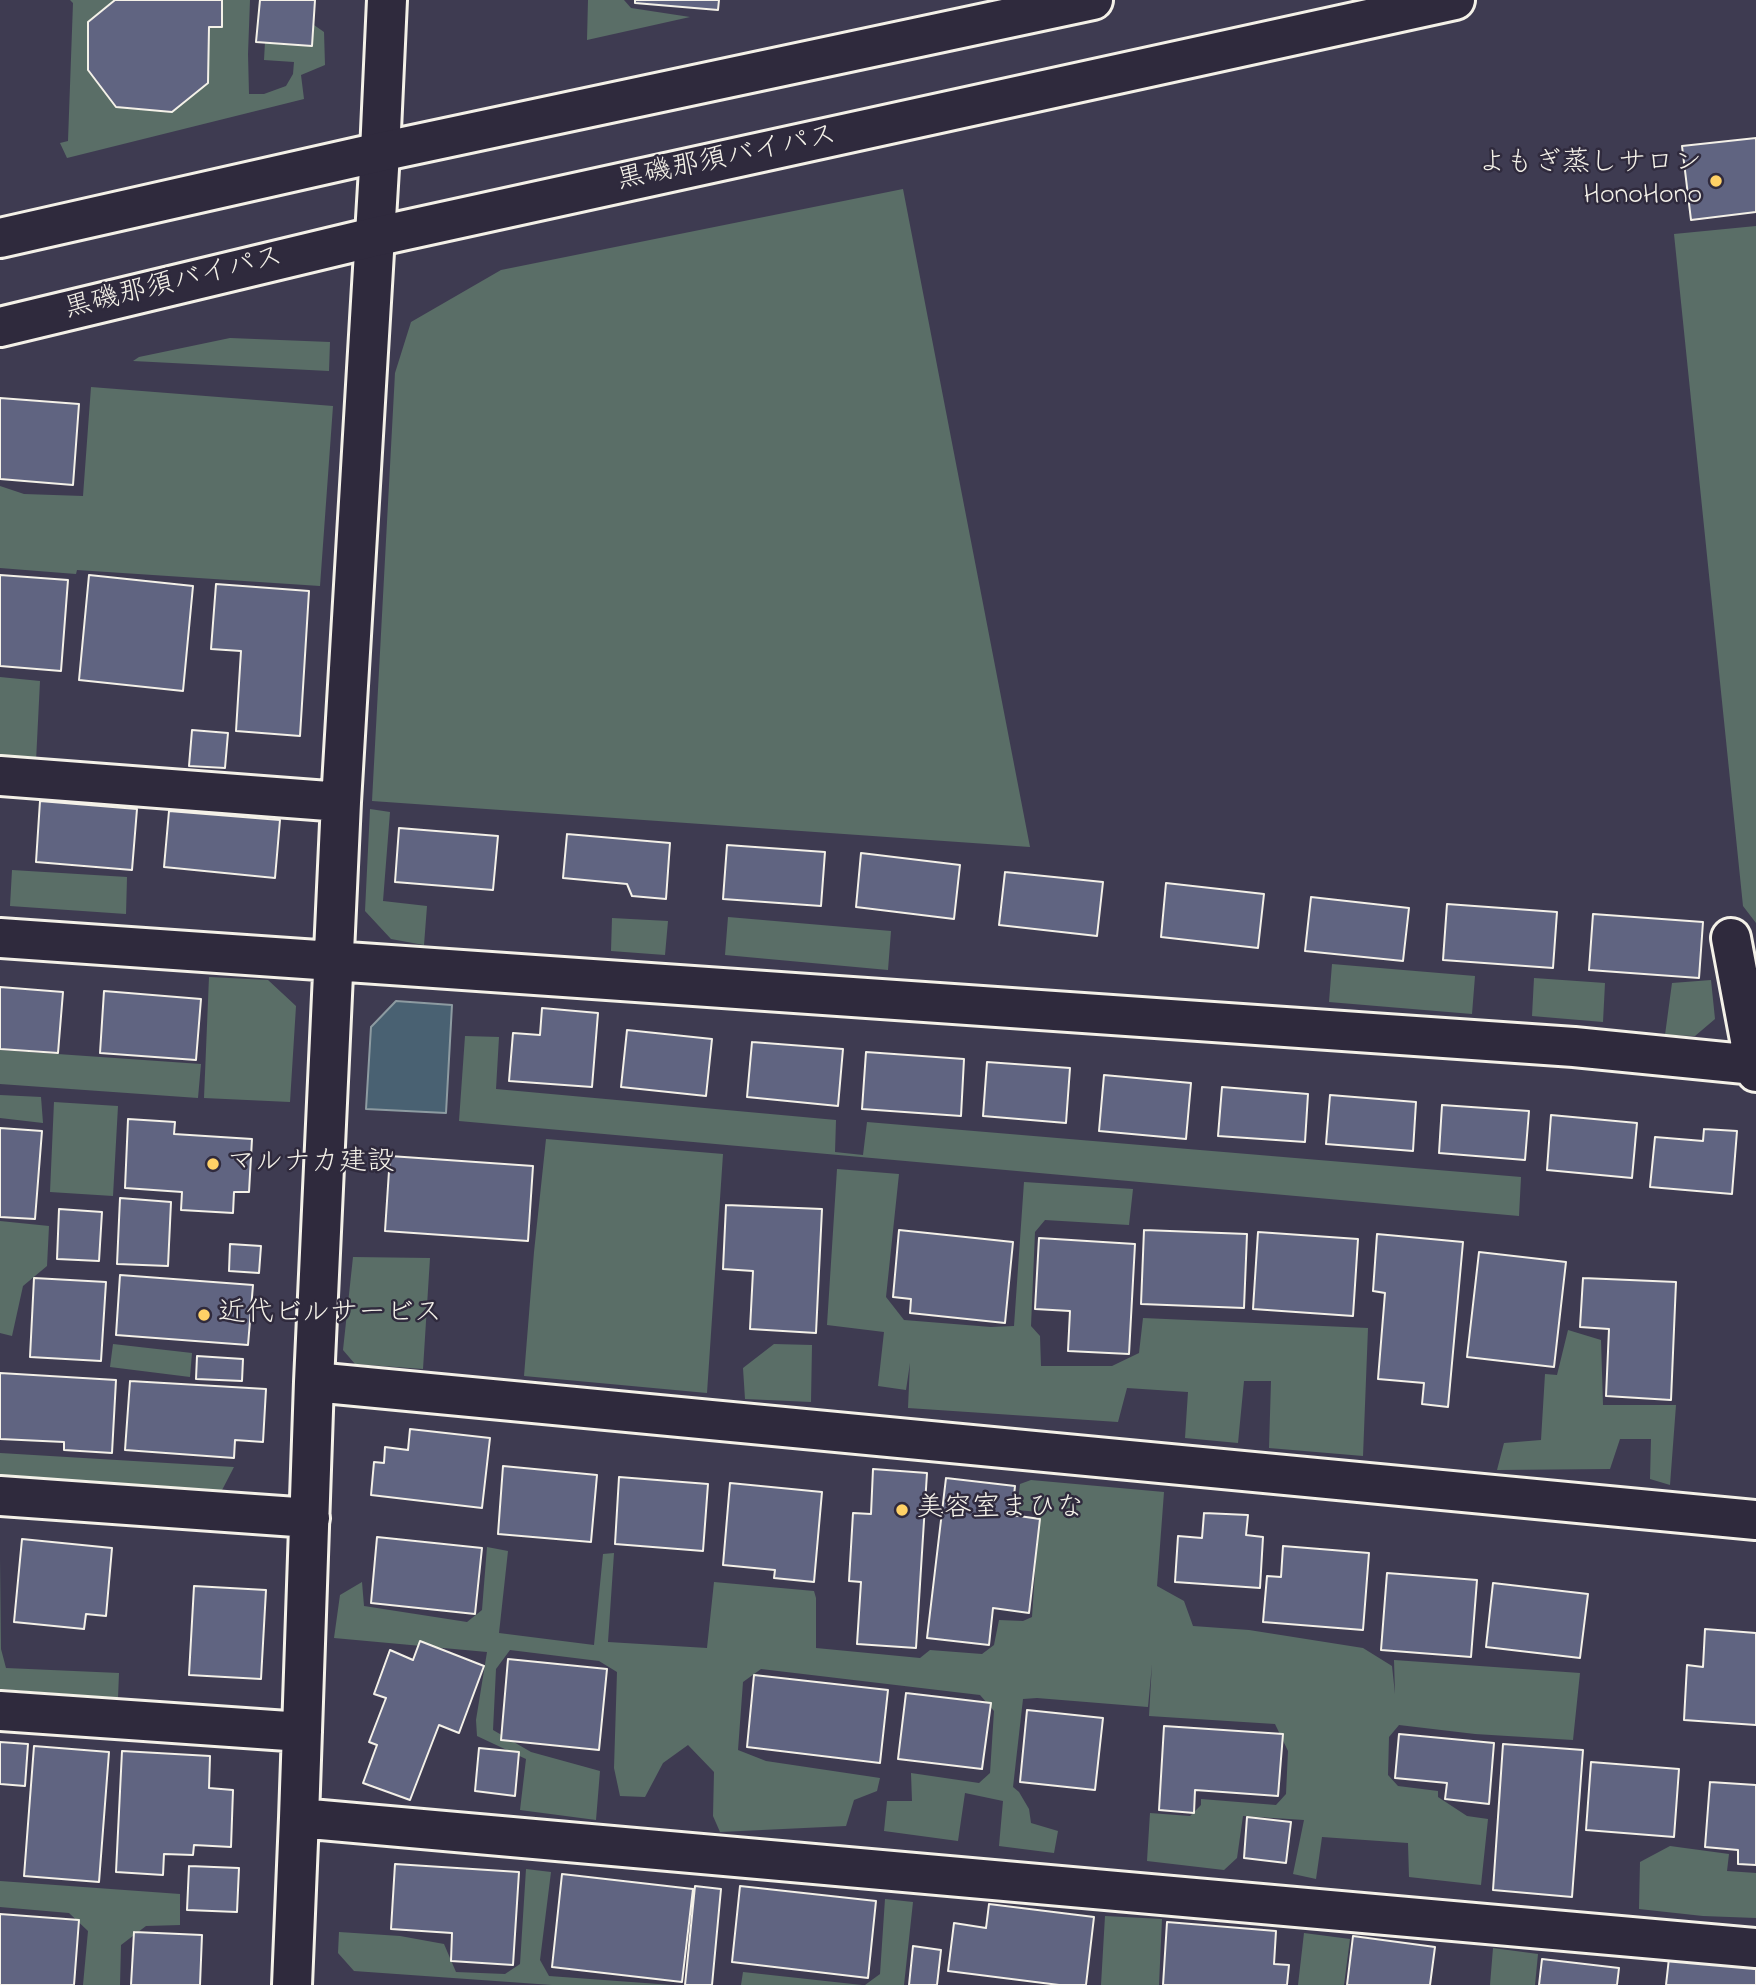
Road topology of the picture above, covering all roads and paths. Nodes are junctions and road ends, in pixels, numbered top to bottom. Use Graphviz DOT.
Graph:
graph roads {
  1 [pos="387,0"];
  2 [pos="1093,0"];
  3 [pos="1455,0"];
  4 [pos="380,152"];
  5 [pos="374,237"];
  6 [pos="0,238"];
  7 [pos="0,327"];
  8 [pos="0,776"];
  9 [pos="341,802"];
  10 [pos="0,938"];
  11 [pos="1731,938"];
  12 [pos="335,962"];
  13 [pos="1755,1069"];
  14 [pos="314,1382"];
  15 [pos="0,1496"];
  16 [pos="310,1518"];
  17 [pos="1756,1520"];
  18 [pos="0,1711"];
  19 [pos="302,1732"];
  20 [pos="299,1818"];
  21 [pos="1756,1948"];
  22 [pos="292,1985"];
  1 -- 4 [label="street"];
  2 -- 4 [label="street"];
  3 -- 5 [label="street, 黒磯那須バイパス"];
  4 -- 5 [label="street"];
  4 -- 6 [label="street"];
  5 -- 7 [label="street, 黒磯那須バイパス"];
  5 -- 9 [label="street"];
  8 -- 9 [label="street"];
  9 -- 12 [label="street"];
  10 -- 12 [label="street"];
  11 -- 13 [label="street"];
  12 -- 13 [label="street"];
  12 -- 14 [label="street"];
  14 -- 16 [label="street"];
  14 -- 17 [label="street"];
  15 -- 16 [label="street"];
  16 -- 19 [label="street"];
  18 -- 19 [label="street"];
  19 -- 20 [label="street"];
  20 -- 21 [label="street"];
  20 -- 22 [label="street"];
}
